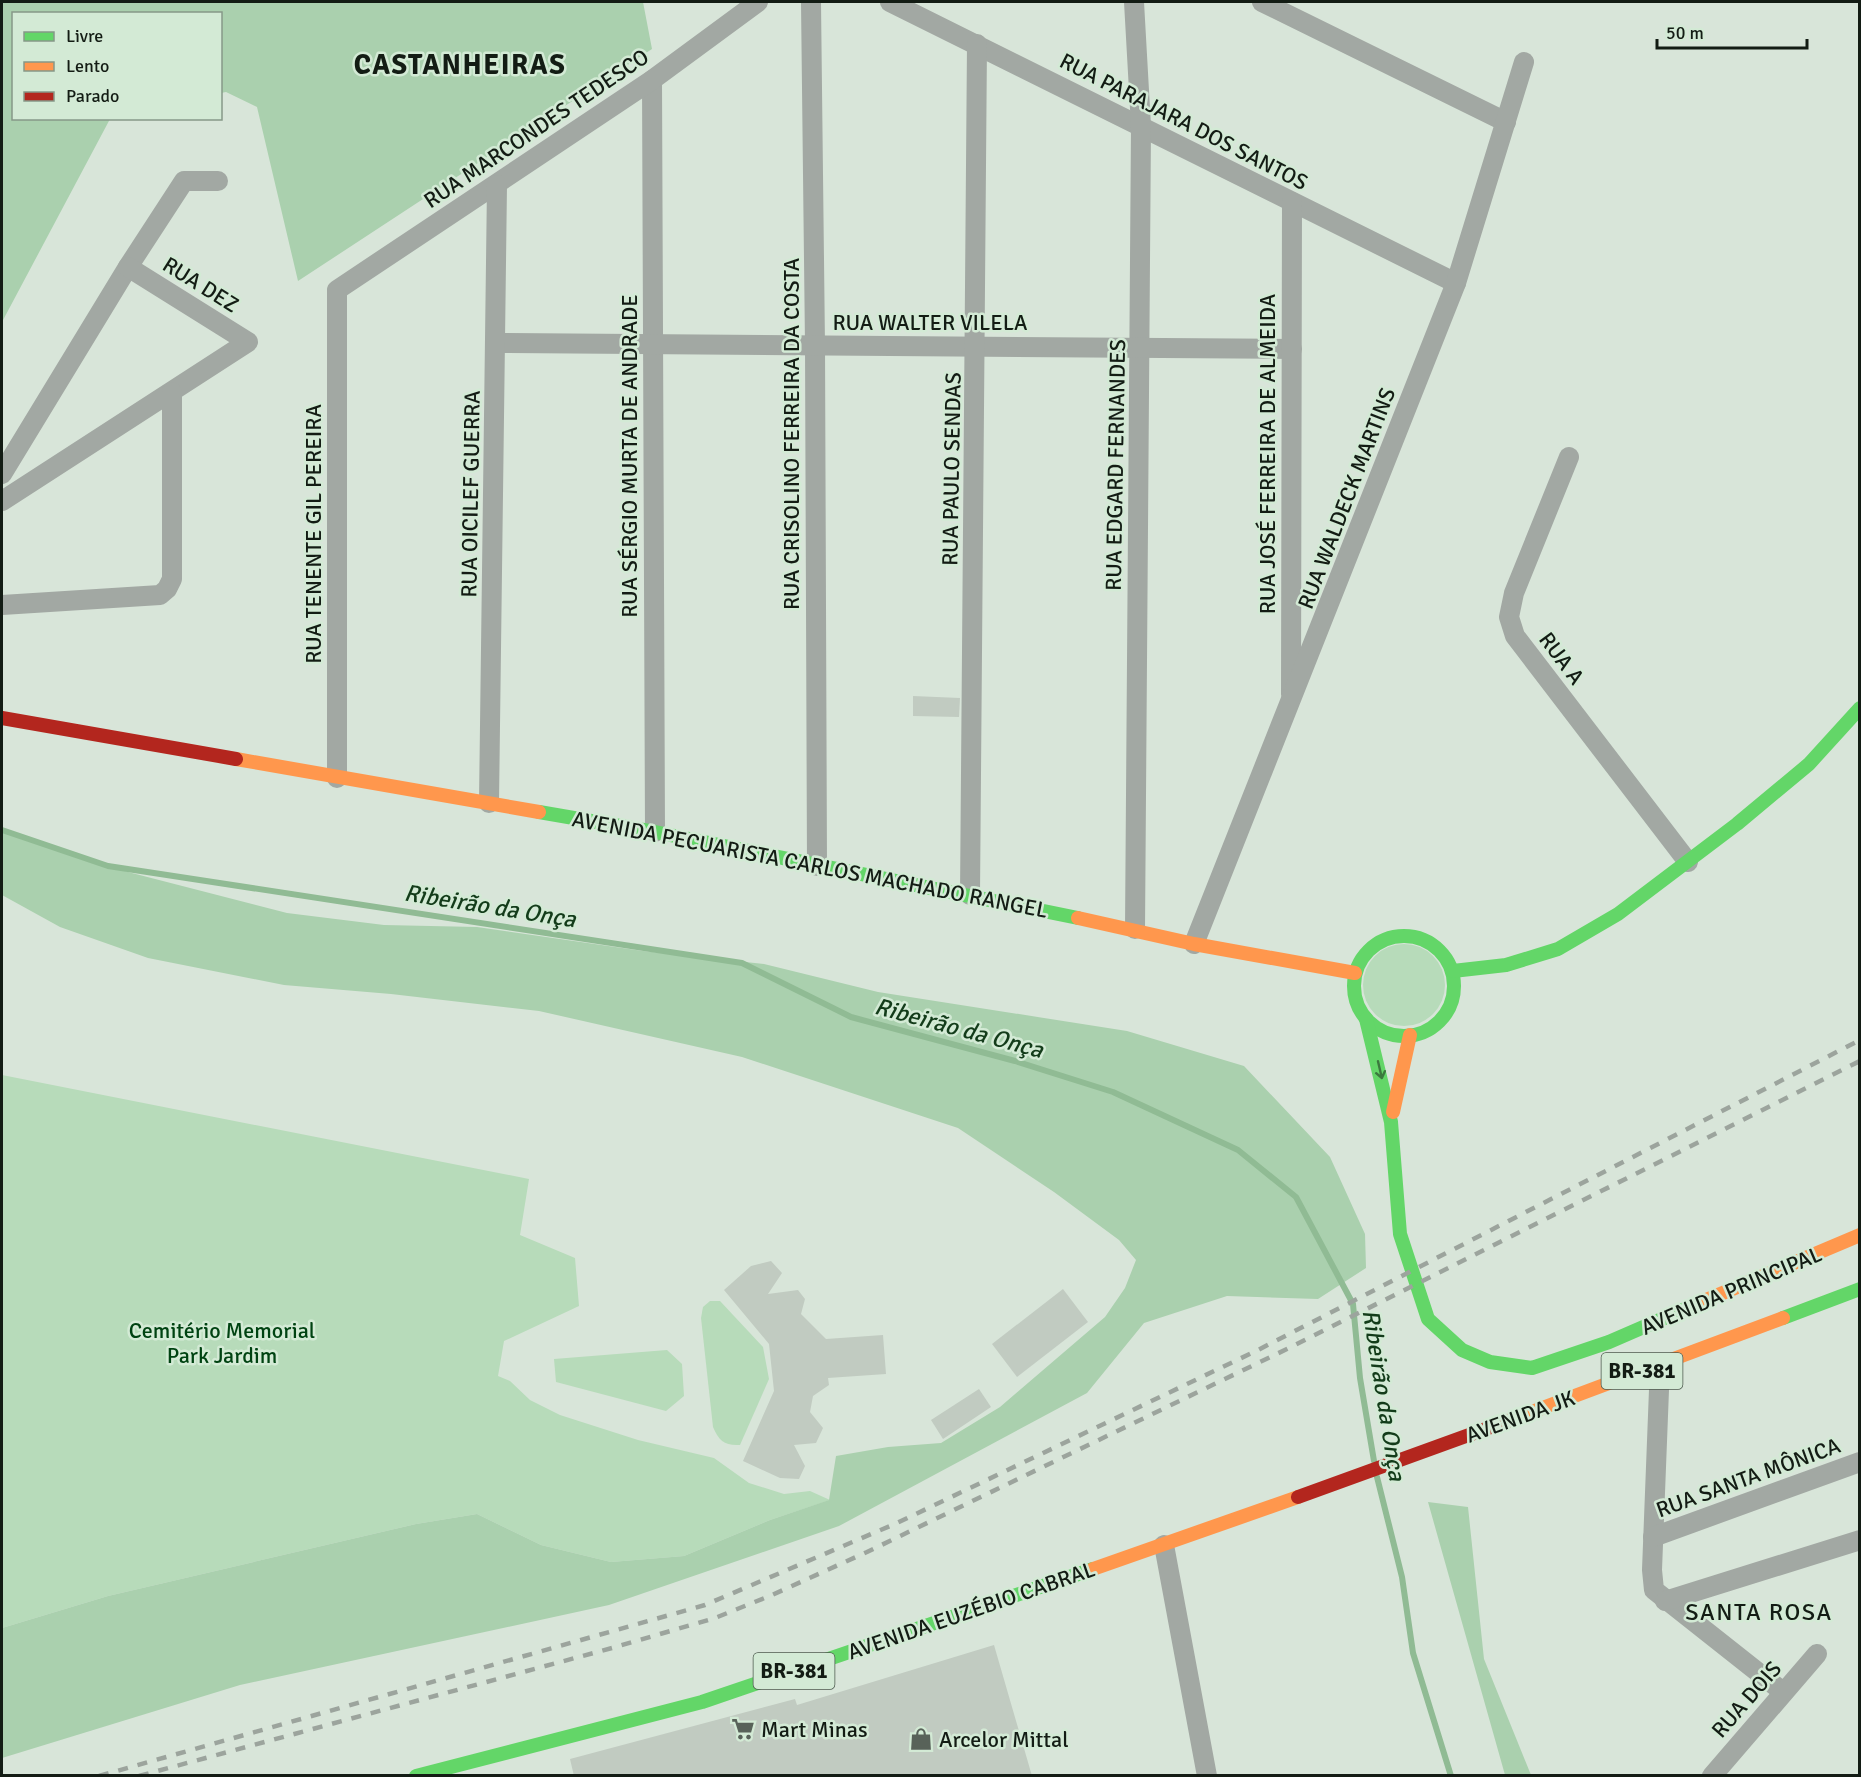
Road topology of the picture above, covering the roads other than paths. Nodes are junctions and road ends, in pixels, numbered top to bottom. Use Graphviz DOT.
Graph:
graph roads {
  1 [pos="758,2"];
  2 [pos="811,2"];
  3 [pos="890,2"];
  4 [pos="1134,2"];
  5 [pos="1262,2"];
  6 [pos="977,44"];
  7 [pos="1524,62"];
  8 [pos="652,80"];
  9 [pos="1506,122"];
  10 [pos="1141,126"];
  11 [pos="218,181"];
  12 [pos="496,185"];
  13 [pos="1292,202"];
  14 [pos="128,267"];
  15 [pos="1456,283"];
  16 [pos="337,290"];
  17 [pos="496,343"];
  18 [pos="652,344"];
  19 [pos="816,345"];
  20 [pos="977,346"];
  21 [pos="1141,348"];
  22 [pos="1292,349"];
  23 [pos="172,392"];
  24 [pos="1569,457"];
  25 [pos="2,474"];
  26 [pos="2,501"];
  27 [pos="2,605"];
  28 [pos="1291,706"];
  29 [pos="1860,708"];
  30 [pos="2,718"];
  31 [pos="337,778"];
  32 [pos="489,803"];
  33 [pos="655,832"];
  34 [pos="1688,862"];
  35 [pos="817,866"];
  36 [pos="970,895"];
  37 [pos="1135,929"];
  38 [pos="1194,944"];
  39 [pos="1453,971"];
  40 [pos="1355,973"];
  41 [pos="1366,1019"];
  42 [pos="1410,1035"];
  43 [pos="1390,1122"];
  44 [pos="1860,1235"];
  45 [pos="1860,1289"];
  46 [pos="1660,1364"];
  47 [pos="1860,1462"];
  48 [pos="1315,1491"];
  49 [pos="1653,1537"];
  50 [pos="1860,1540"];
  51 [pos="1164,1545"];
  52 [pos="1665,1601"];
  53 [pos="1817,1654"];
  54 [pos="1784,1692"];
  55 [pos="416,1776"];
  56 [pos="1207,1776"];
  57 [pos="1712,1776"];
  1 -- 8 [label="street, RUA MARCONDES TEDESCO"];
  2 -- 19 [label="street, RUA CRISOLINO FERREIRA DA COSTA"];
  3 -- 6 [label="street, RUA PARAJARA DOS SANTOS"];
  4 -- 10 [label="street, RUA EDGARD FERNANDES"];
  5 -- 9 [label="street"];
  6 -- 10 [label="street, RUA PARAJARA DOS SANTOS"];
  6 -- 20 [label="street, RUA PAULO SENDAS"];
  7 -- 9 [label="street, RUA WALDECK MARTINS"];
  8 -- 12 [label="street, RUA MARCONDES TEDESCO"];
  8 -- 18 [label="street, RUA SÉRGIO MURTA DE ANDRADE"];
  9 -- 15 [label="street, RUA WALDECK MARTINS"];
  10 -- 13 [label="street, RUA PARAJARA DOS SANTOS"];
  10 -- 21 [label="street, RUA EDGARD FERNANDES"];
  11 -- 14 [label="street"];
  12 -- 16 [label="street, RUA MARCONDES TEDESCO"];
  12 -- 17 [label="street, RUA OICILEF GUERRA"];
  13 -- 15 [label="street, RUA PARAJARA DOS SANTOS"];
  13 -- 22 [label="street, RUA JOSÉ FERREIRA DE ALMEIDA"];
  14 -- 23 [label="street, RUA DEZ"];
  14 -- 25 [label="street"];
  15 -- 28 [label="street, RUA WALDECK MARTINS"];
  16 -- 31 [label="street, RUA TENENTE GIL PEREIRA"];
  17 -- 18 [label="street, RUA WALTER VILELA"];
  17 -- 32 [label="street, RUA OICILEF GUERRA"];
  18 -- 19 [label="street, RUA WALTER VILELA"];
  18 -- 33 [label="street, RUA SÉRGIO MURTA DE ANDRADE"];
  19 -- 20 [label="street, RUA WALTER VILELA"];
  19 -- 35 [label="street, RUA CRISOLINO FERREIRA DA COSTA"];
  20 -- 21 [label="street, RUA WALTER VILELA"];
  20 -- 36 [label="street, RUA PAULO SENDAS"];
  21 -- 22 [label="street, RUA WALTER VILELA"];
  21 -- 37 [label="street, RUA EDGARD FERNANDES"];
  22 -- 28 [label="street, RUA JOSÉ FERREIRA DE ALMEIDA"];
  23 -- 26 [label="street"];
  23 -- 27 [label="street"];
  24 -- 34 [label="street, RUA A"];
  28 -- 38 [label="street, RUA WALDECK MARTINS"];
  29 -- 34 [label="street"];
  30 -- 31 [label="street, AVENIDA PECUARISTA CARLOS MACHADO RANGEL"];
  31 -- 32 [label="street, AVENIDA PECUARISTA CARLOS MACHADO RANGEL"];
  32 -- 33 [label="street, AVENIDA PECUARISTA CARLOS MACHADO RANGEL"];
  33 -- 35 [label="street, AVENIDA PECUARISTA CARLOS MACHADO RANGEL"];
  34 -- 39 [label="street"];
  35 -- 36 [label="street, AVENIDA PECUARISTA CARLOS MACHADO RANGEL"];
  36 -- 37 [label="street, AVENIDA PECUARISTA CARLOS MACHADO RANGEL"];
  37 -- 38 [label="street, AVENIDA PECUARISTA CARLOS MACHADO RANGEL"];
  38 -- 40 [label="street, AVENIDA PECUARISTA CARLOS MACHADO RANGEL"];
  39 -- 40 [label="street"];
  39 -- 42 [label="street"];
  40 -- 41 [label="street"];
  41 -- 42 [label="street"];
  41 -- 43 [label="street, AVENIDA PRINCIPAL, one-way"];
  42 -- 43 [label="street, AVENIDA PRINCIPAL"];
  43 -- 44 [label="street, AVENIDA PRINCIPAL"];
  45 -- 46 [label="street, AVENIDA JK / BR-381"];
  46 -- 48 [label="street, AVENIDA JK / BR-381"];
  46 -- 49 [label="street"];
  47 -- 49 [label="street, RUA SANTA MÔNICA"];
  48 -- 51 [label="street, AVENIDA EUZÉBIO CABRAL / BR-381"];
  49 -- 52 [label="street"];
  50 -- 52 [label="street"];
  51 -- 55 [label="street, AVENIDA EUZÉBIO CABRAL / BR-381"];
  51 -- 56 [label="street"];
  52 -- 54 [label="street"];
  53 -- 54 [label="street, RUA DOIS"];
  54 -- 57 [label="street, RUA DOIS"];
}
